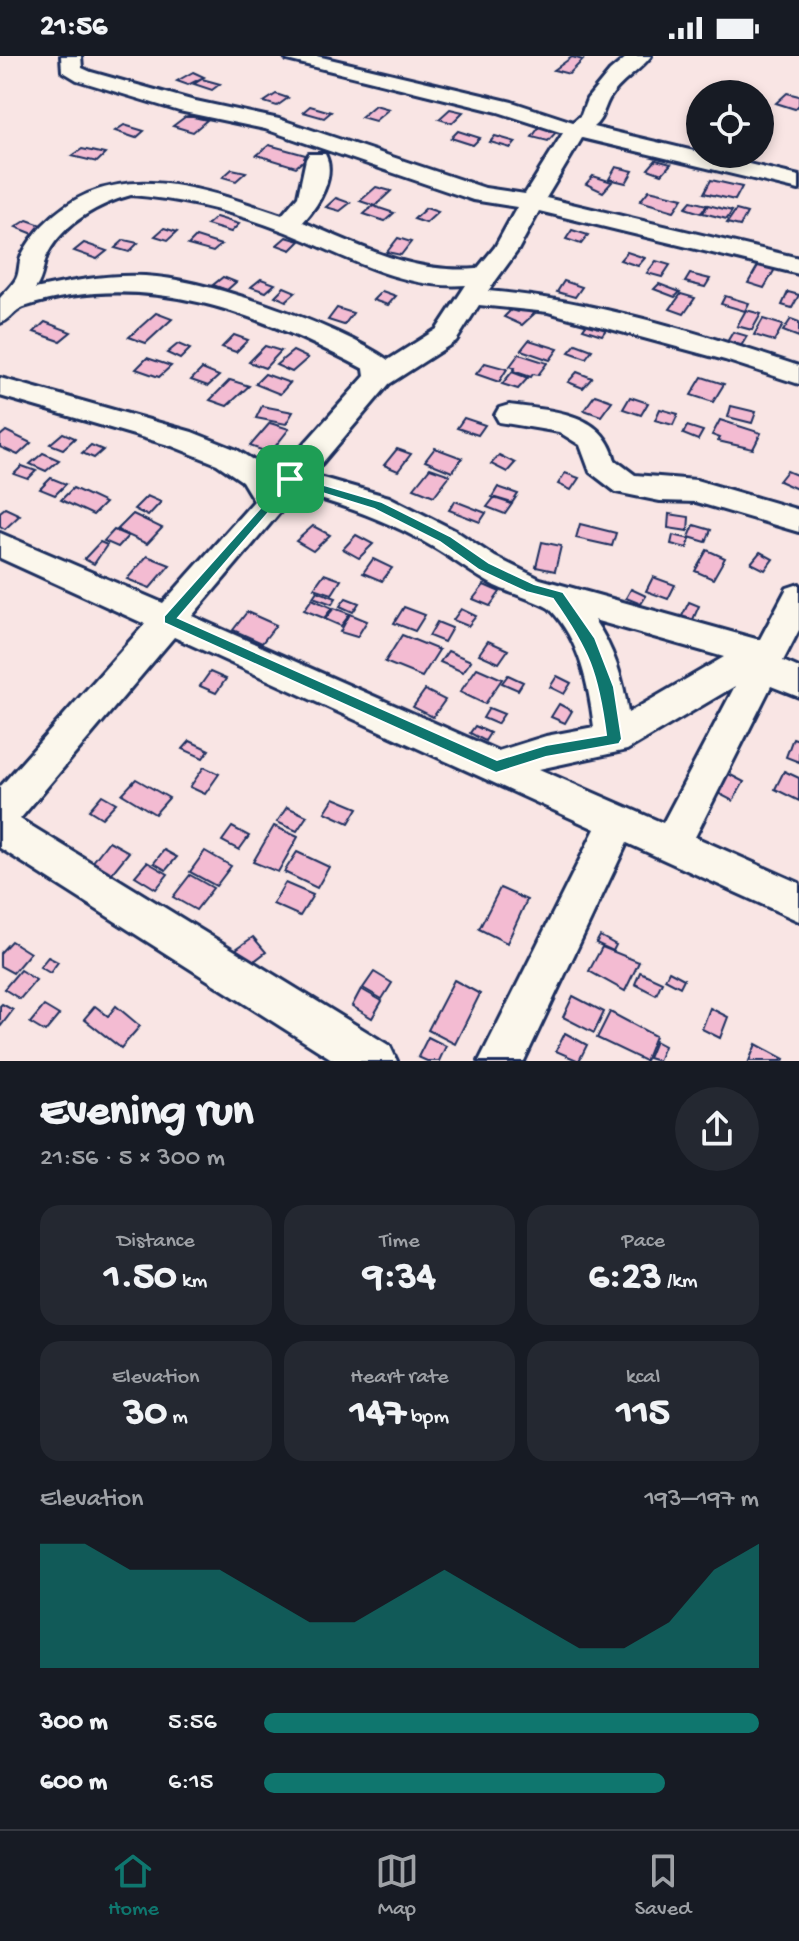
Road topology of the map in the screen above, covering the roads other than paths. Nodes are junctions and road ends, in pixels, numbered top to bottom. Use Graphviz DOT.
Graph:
graph roads {
  1 [pos="71,56"];
  2 [pos="294,56"];
  3 [pos="641,56"];
  4 [pos="576,130"];
  5 [pos="317,159"];
  6 [pos="799,183"];
  7 [pos="532,202"];
  8 [pos="285,224"];
  9 [pos="799,266"];
  10 [pos="479,287"];
  11 [pos="5,309"];
  12 [pos="799,375"];
  13 [pos="379,378"];
  14 [pos="0,387"];
  15 [pos="509,415"];
  16 [pos="290,479"];
  17 [pos="799,521"];
  18 [pos="251,525"];
  19 [pos="0,545"];
  20 [pos="558,595"];
  21 [pos="799,597"];
  22 [pos="168,620"];
  23 [pos="764,657"];
  24 [pos="799,683"];
  25 [pos="614,739"];
  26 [pos="496,767"];
  27 [pos="0,814"];
  28 [pos="618,822"];
  29 [pos="0,827"];
  30 [pos="671,845"];
  31 [pos="799,902"];
  32 [pos="375,1061"];
  33 [pos="501,1061"];
  1 -- 7 [label="street"];
  2 -- 4 [label="street"];
  3 -- 4 [label="street"];
  4 -- 6 [label="street"];
  4 -- 7 [label="street"];
  5 -- 8 [label="street"];
  7 -- 9 [label="street"];
  7 -- 10 [label="street"];
  8 -- 10 [label="street"];
  8 -- 11 [label="street"];
  10 -- 12 [label="street"];
  10 -- 13 [label="street"];
  11 -- 13 [label="street"];
  13 -- 16 [label="street"];
  14 -- 18 [label="street"];
  15 -- 17 [label="street"];
  16 -- 18 [label="street"];
  16 -- 20 [label="street"];
  18 -- 22 [label="street"];
  19 -- 22 [label="street"];
  20 -- 23 [label="street"];
  20 -- 25 [label="street"];
  21 -- 23 [label="street"];
  22 -- 26 [label="street"];
  22 -- 27 [label="street"];
  23 -- 24 [label="street"];
  23 -- 25 [label="street"];
  23 -- 30 [label="street"];
  25 -- 26 [label="street"];
  26 -- 28 [label="street"];
  28 -- 30 [label="street"];
  28 -- 33 [label="street"];
  29 -- 32 [label="street"];
  30 -- 31 [label="street"];
}
